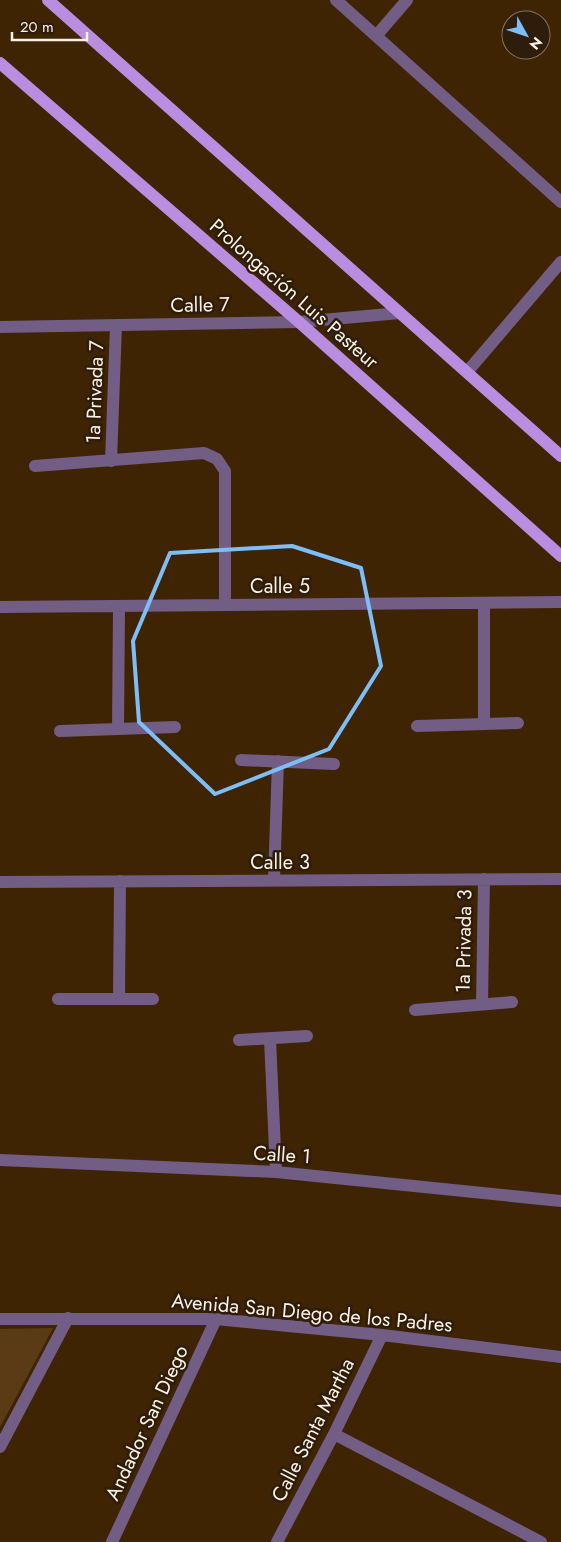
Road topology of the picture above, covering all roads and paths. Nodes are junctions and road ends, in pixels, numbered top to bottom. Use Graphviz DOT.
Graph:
graph roads {
  1 [pos="48,0"];
  2 [pos="336,0"];
  3 [pos="408,0"];
  4 [pos="376,36"];
  5 [pos="0,63"];
  6 [pos="561,202"];
  7 [pos="561,262"];
  8 [pos="400,313"];
  9 [pos="299,322"];
  10 [pos="116,325"];
  11 [pos="0,327"];
  12 [pos="467,372"];
  13 [pos="561,456"];
  14 [pos="111,461"];
  15 [pos="35,466"];
  16 [pos="561,556"];
  17 [pos="561,602"];
  18 [pos="484,603"];
  19 [pos="225,605"];
  20 [pos="0,606"];
  21 [pos="119,606"];
  22 [pos="518,723"];
  23 [pos="484,724"];
  24 [pos="417,726"];
  25 [pos="175,727"];
  26 [pos="118,729"];
  27 [pos="60,731"];
  28 [pos="241,760"];
  29 [pos="278,761"];
  30 [pos="334,764"];
  31 [pos="484,879"];
  32 [pos="561,879"];
  33 [pos="274,880"];
  34 [pos="120,881"];
  35 [pos="0,882"];
  36 [pos="58,999"];
  37 [pos="119,999"];
  38 [pos="152,999"];
  39 [pos="512,1002"];
  40 [pos="482,1004"];
  41 [pos="415,1010"];
  42 [pos="307,1036"];
  43 [pos="270,1038"];
  44 [pos="239,1040"];
  45 [pos="0,1160"];
  46 [pos="276,1172"];
  47 [pos="561,1200"];
  48 [pos="68,1318"];
  49 [pos="0,1319"];
  50 [pos="216,1319"];
  51 [pos="382,1335"];
  52 [pos="561,1357"];
  53 [pos="334,1434"];
  54 [pos="0,1448"];
  55 [pos="112,1542"];
  56 [pos="277,1542"];
  57 [pos="541,1542"];
  1 -- 8 [label="main road"];
  2 -- 4 [label="street"];
  3 -- 4 [label="street"];
  4 -- 6 [label="street"];
  5 -- 9 [label="main road, Prolongación Luis Pasteur"];
  7 -- 12 [label="street"];
  8 -- 9 [label="street, Calle 7"];
  8 -- 12 [label="main road"];
  9 -- 10 [label="street, Calle 7"];
  9 -- 16 [label="main road, Prolongación Luis Pasteur"];
  10 -- 11 [label="street, Calle 7"];
  10 -- 14 [label="street, 1a Privada 7"];
  12 -- 13 [label="main road"];
  14 -- 15 [label="street"];
  14 -- 19 [label="street"];
  17 -- 18 [label="street, Calle 5"];
  18 -- 19 [label="street, Calle 5"];
  18 -- 23 [label="street"];
  19 -- 21 [label="street, Calle 5"];
  20 -- 21 [label="street, Calle 5"];
  21 -- 26 [label="street"];
  22 -- 23 [label="street"];
  23 -- 24 [label="street"];
  25 -- 26 [label="street"];
  26 -- 27 [label="street"];
  28 -- 29 [label="street"];
  29 -- 30 [label="street"];
  29 -- 33 [label="street"];
  31 -- 32 [label="street, Calle 3"];
  31 -- 33 [label="street, Calle 3"];
  31 -- 40 [label="street, 1a Privada 3"];
  33 -- 34 [label="street, Calle 3"];
  34 -- 35 [label="street, Calle 3"];
  34 -- 37 [label="street"];
  36 -- 37 [label="street"];
  37 -- 38 [label="street"];
  39 -- 40 [label="street, 1a Privada 3"];
  40 -- 41 [label="street, 1a Privada 3"];
  42 -- 43 [label="street"];
  43 -- 44 [label="street"];
  43 -- 46 [label="street"];
  45 -- 46 [label="street, Calle 1"];
  46 -- 47 [label="street, Calle 1"];
  48 -- 49 [label="street, Avenida San Diego de los Padres"];
  48 -- 50 [label="street, Avenida San Diego de los Padres"];
  48 -- 54 [label="street"];
  50 -- 51 [label="street, Avenida San Diego de los Padres"];
  50 -- 55 [label="street, Andador San Diego"];
  51 -- 52 [label="street, Avenida San Diego de los Padres"];
  51 -- 53 [label="street, Calle Santa Martha"];
  53 -- 56 [label="street, Calle Santa Martha"];
  53 -- 57 [label="street"];
}
